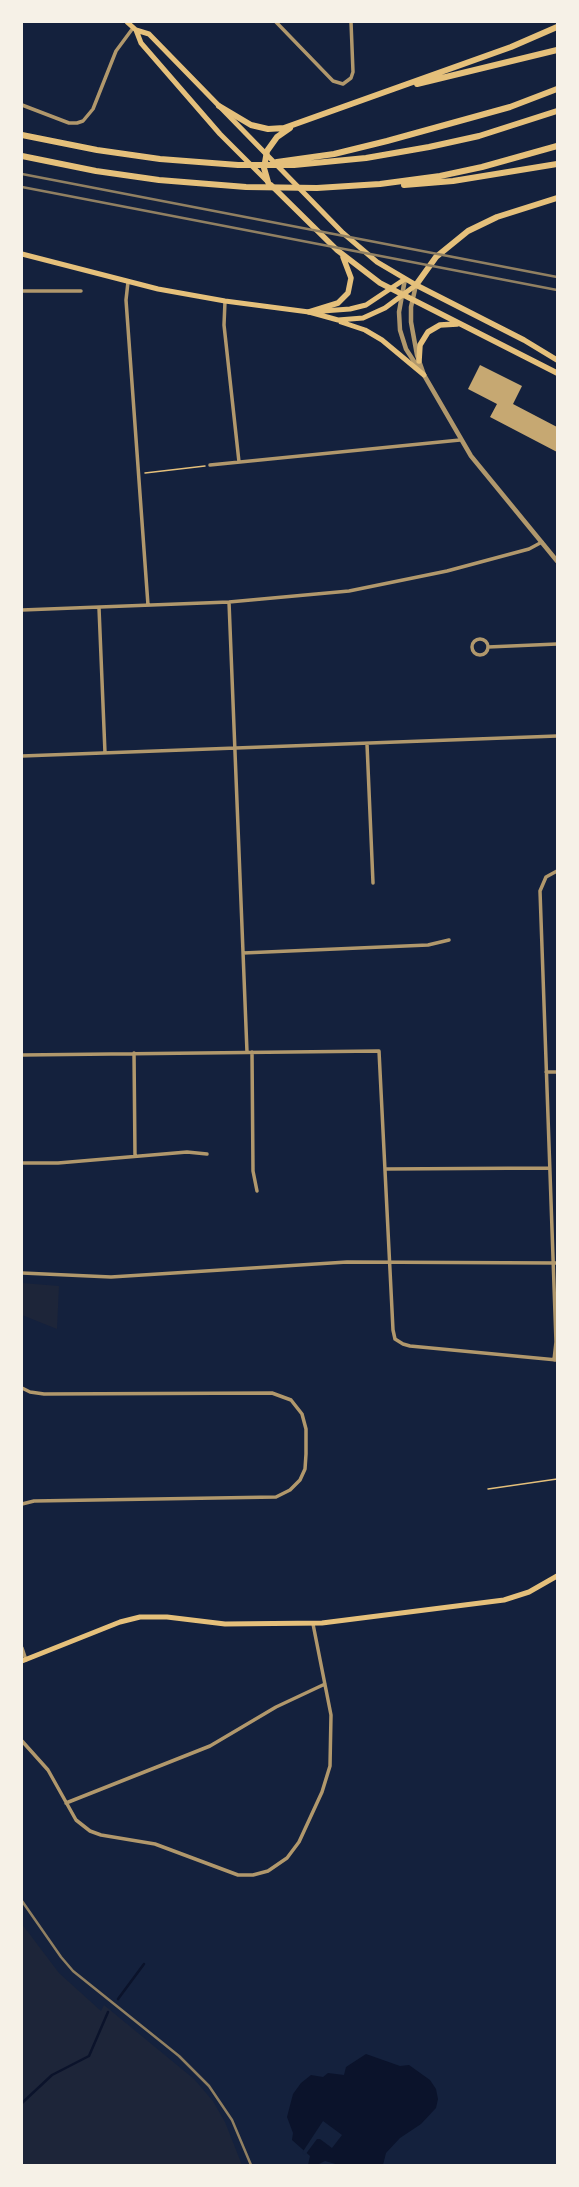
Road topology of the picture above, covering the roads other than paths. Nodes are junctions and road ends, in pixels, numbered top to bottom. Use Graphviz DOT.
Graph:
graph roads {
  1 [pos="127,22"];
  2 [pos="276,22"];
  3 [pos="351,22"];
  4 [pos="557,27"];
  5 [pos="135,29"];
  6 [pos="557,50"];
  7 [pos="557,89"];
  8 [pos="384,92"];
  9 [pos="22,105"];
  10 [pos="219,106"];
  11 [pos="557,111"];
  12 [pos="300,123"];
  13 [pos="22,135"];
  14 [pos="557,146"];
  15 [pos="265,153"];
  16 [pos="22,156"];
  17 [pos="557,164"];
  18 [pos="254,166"];
  19 [pos="268,182"];
  20 [pos="364,186"];
  21 [pos="557,198"];
  22 [pos="22,254"];
  23 [pos="342,255"];
  24 [pos="405,279"];
  25 [pos="128,282"];
  26 [pos="416,285"];
  27 [pos="390,290"];
  28 [pos="22,291"];
  29 [pos="81,291"];
  30 [pos="402,295"];
  31 [pos="412,300"];
  32 [pos="225,301"];
  33 [pos="309,312"];
  34 [pos="330,319"];
  35 [pos="463,325"];
  36 [pos="557,360"];
  37 [pos="419,362"];
  38 [pos="557,373"];
  39 [pos="424,375"];
  40 [pos="460,440"];
  41 [pos="239,462"];
  42 [pos="210,465"];
  43 [pos="542,542"];
  44 [pos="557,561"];
  45 [pos="229,602"];
  46 [pos="148,605"];
  47 [pos="99,608"];
  48 [pos="22,610"];
  49 [pos="557,644"];
  50 [pos="488,647"];
  51 [pos="557,736"];
  52 [pos="367,744"];
  53 [pos="235,748"];
  54 [pos="105,753"];
  55 [pos="22,756"];
  56 [pos="557,871"];
  57 [pos="373,882"];
  58 [pos="449,940"];
  59 [pos="243,953"];
  60 [pos="247,1052"];
  61 [pos="252,1052"];
  62 [pos="134,1053"];
  63 [pos="22,1055"];
  64 [pos="546,1072"];
  65 [pos="557,1072"];
  66 [pos="207,1154"];
  67 [pos="135,1156"];
  68 [pos="22,1163"];
  69 [pos="549,1168"];
  70 [pos="385,1169"];
  71 [pos="257,1191"];
  72 [pos="390,1262"];
  73 [pos="555,1263"];
  74 [pos="22,1273"];
  75 [pos="556,1360"];
  76 [pos="22,1388"];
  77 [pos="22,1504"];
  78 [pos="557,1576"];
  79 [pos="313,1624"];
  80 [pos="22,1648"];
  81 [pos="24,1661"];
  82 [pos="325,1684"];
  83 [pos="22,1741"];
  84 [pos="66,1803"];
  1 -- 5 [label="main road"];
  2 -- 3 [label="street"];
  4 -- 8 [label="highway"];
  5 -- 9 [label="street"];
  5 -- 10 [label="main road"];
  5 -- 19 [label="main road"];
  6 -- 8 [label="highway"];
  7 -- 18 [label="highway"];
  8 -- 12 [label="highway"];
  10 -- 12 [label="highway"];
  10 -- 15 [label="main road"];
  11 -- 18 [label="highway"];
  12 -- 15 [label="highway"];
  13 -- 18 [label="highway"];
  14 -- 20 [label="highway"];
  15 -- 19 [label="highway"];
  15 -- 24 [label="main road"];
  16 -- 20 [label="highway"];
  17 -- 20 [label="highway"];
  19 -- 23 [label="main road"];
  21 -- 26 [label="highway"];
  22 -- 25 [label="main road"];
  23 -- 27 [label="main road"];
  23 -- 33 [label="main road"];
  24 -- 26 [label="main road"];
  24 -- 27 [label="main road"];
  24 -- 30 [label="street"];
  25 -- 32 [label="main road"];
  25 -- 46 [label="street"];
  26 -- 30 [label="main road"];
  26 -- 31 [label="street"];
  26 -- 36 [label="main road"];
  27 -- 30 [label="main road"];
  27 -- 33 [label="main road"];
  28 -- 29 [label="street"];
  30 -- 31 [label="main road"];
  30 -- 34 [label="main road"];
  30 -- 39 [label="street"];
  31 -- 35 [label="main road"];
  31 -- 37 [label="street"];
  32 -- 33 [label="main road"];
  32 -- 41 [label="street"];
  33 -- 34 [label="main road"];
  34 -- 39 [label="main road"];
  35 -- 37 [label="main road"];
  35 -- 38 [label="main road"];
  37 -- 39 [label="street"];
  39 -- 40 [label="street"];
  40 -- 41 [label="street"];
  40 -- 43 [label="street"];
  41 -- 42 [label="street"];
  43 -- 44 [label="street"];
  43 -- 45 [label="street"];
  45 -- 46 [label="street"];
  45 -- 53 [label="street"];
  46 -- 47 [label="street"];
  47 -- 48 [label="street"];
  47 -- 54 [label="street"];
  49 -- 50 [label="street"];
  50 -- 50 [label="street"];
  51 -- 52 [label="street"];
  52 -- 53 [label="street"];
  52 -- 57 [label="street"];
  53 -- 54 [label="street"];
  53 -- 59 [label="street"];
  54 -- 55 [label="street"];
  56 -- 64 [label="street"];
  58 -- 59 [label="street"];
  59 -- 60 [label="street"];
  60 -- 61 [label="street"];
  60 -- 62 [label="street"];
  61 -- 70 [label="street"];
  61 -- 71 [label="street"];
  62 -- 63 [label="street"];
  62 -- 67 [label="street"];
  64 -- 65 [label="street"];
  64 -- 69 [label="street"];
  66 -- 67 [label="street"];
  67 -- 68 [label="street"];
  69 -- 70 [label="street"];
  69 -- 73 [label="street"];
  70 -- 72 [label="street"];
  72 -- 73 [label="street"];
  72 -- 74 [label="street"];
  72 -- 75 [label="street"];
  73 -- 75 [label="street"];
  76 -- 77 [label="street"];
  78 -- 79 [label="main road"];
  79 -- 81 [label="main road"];
  79 -- 82 [label="street"];
  80 -- 81 [label="street"];
  82 -- 84 [label="street"];
  82 -- 84 [label="street"];
  83 -- 84 [label="street"];
}
